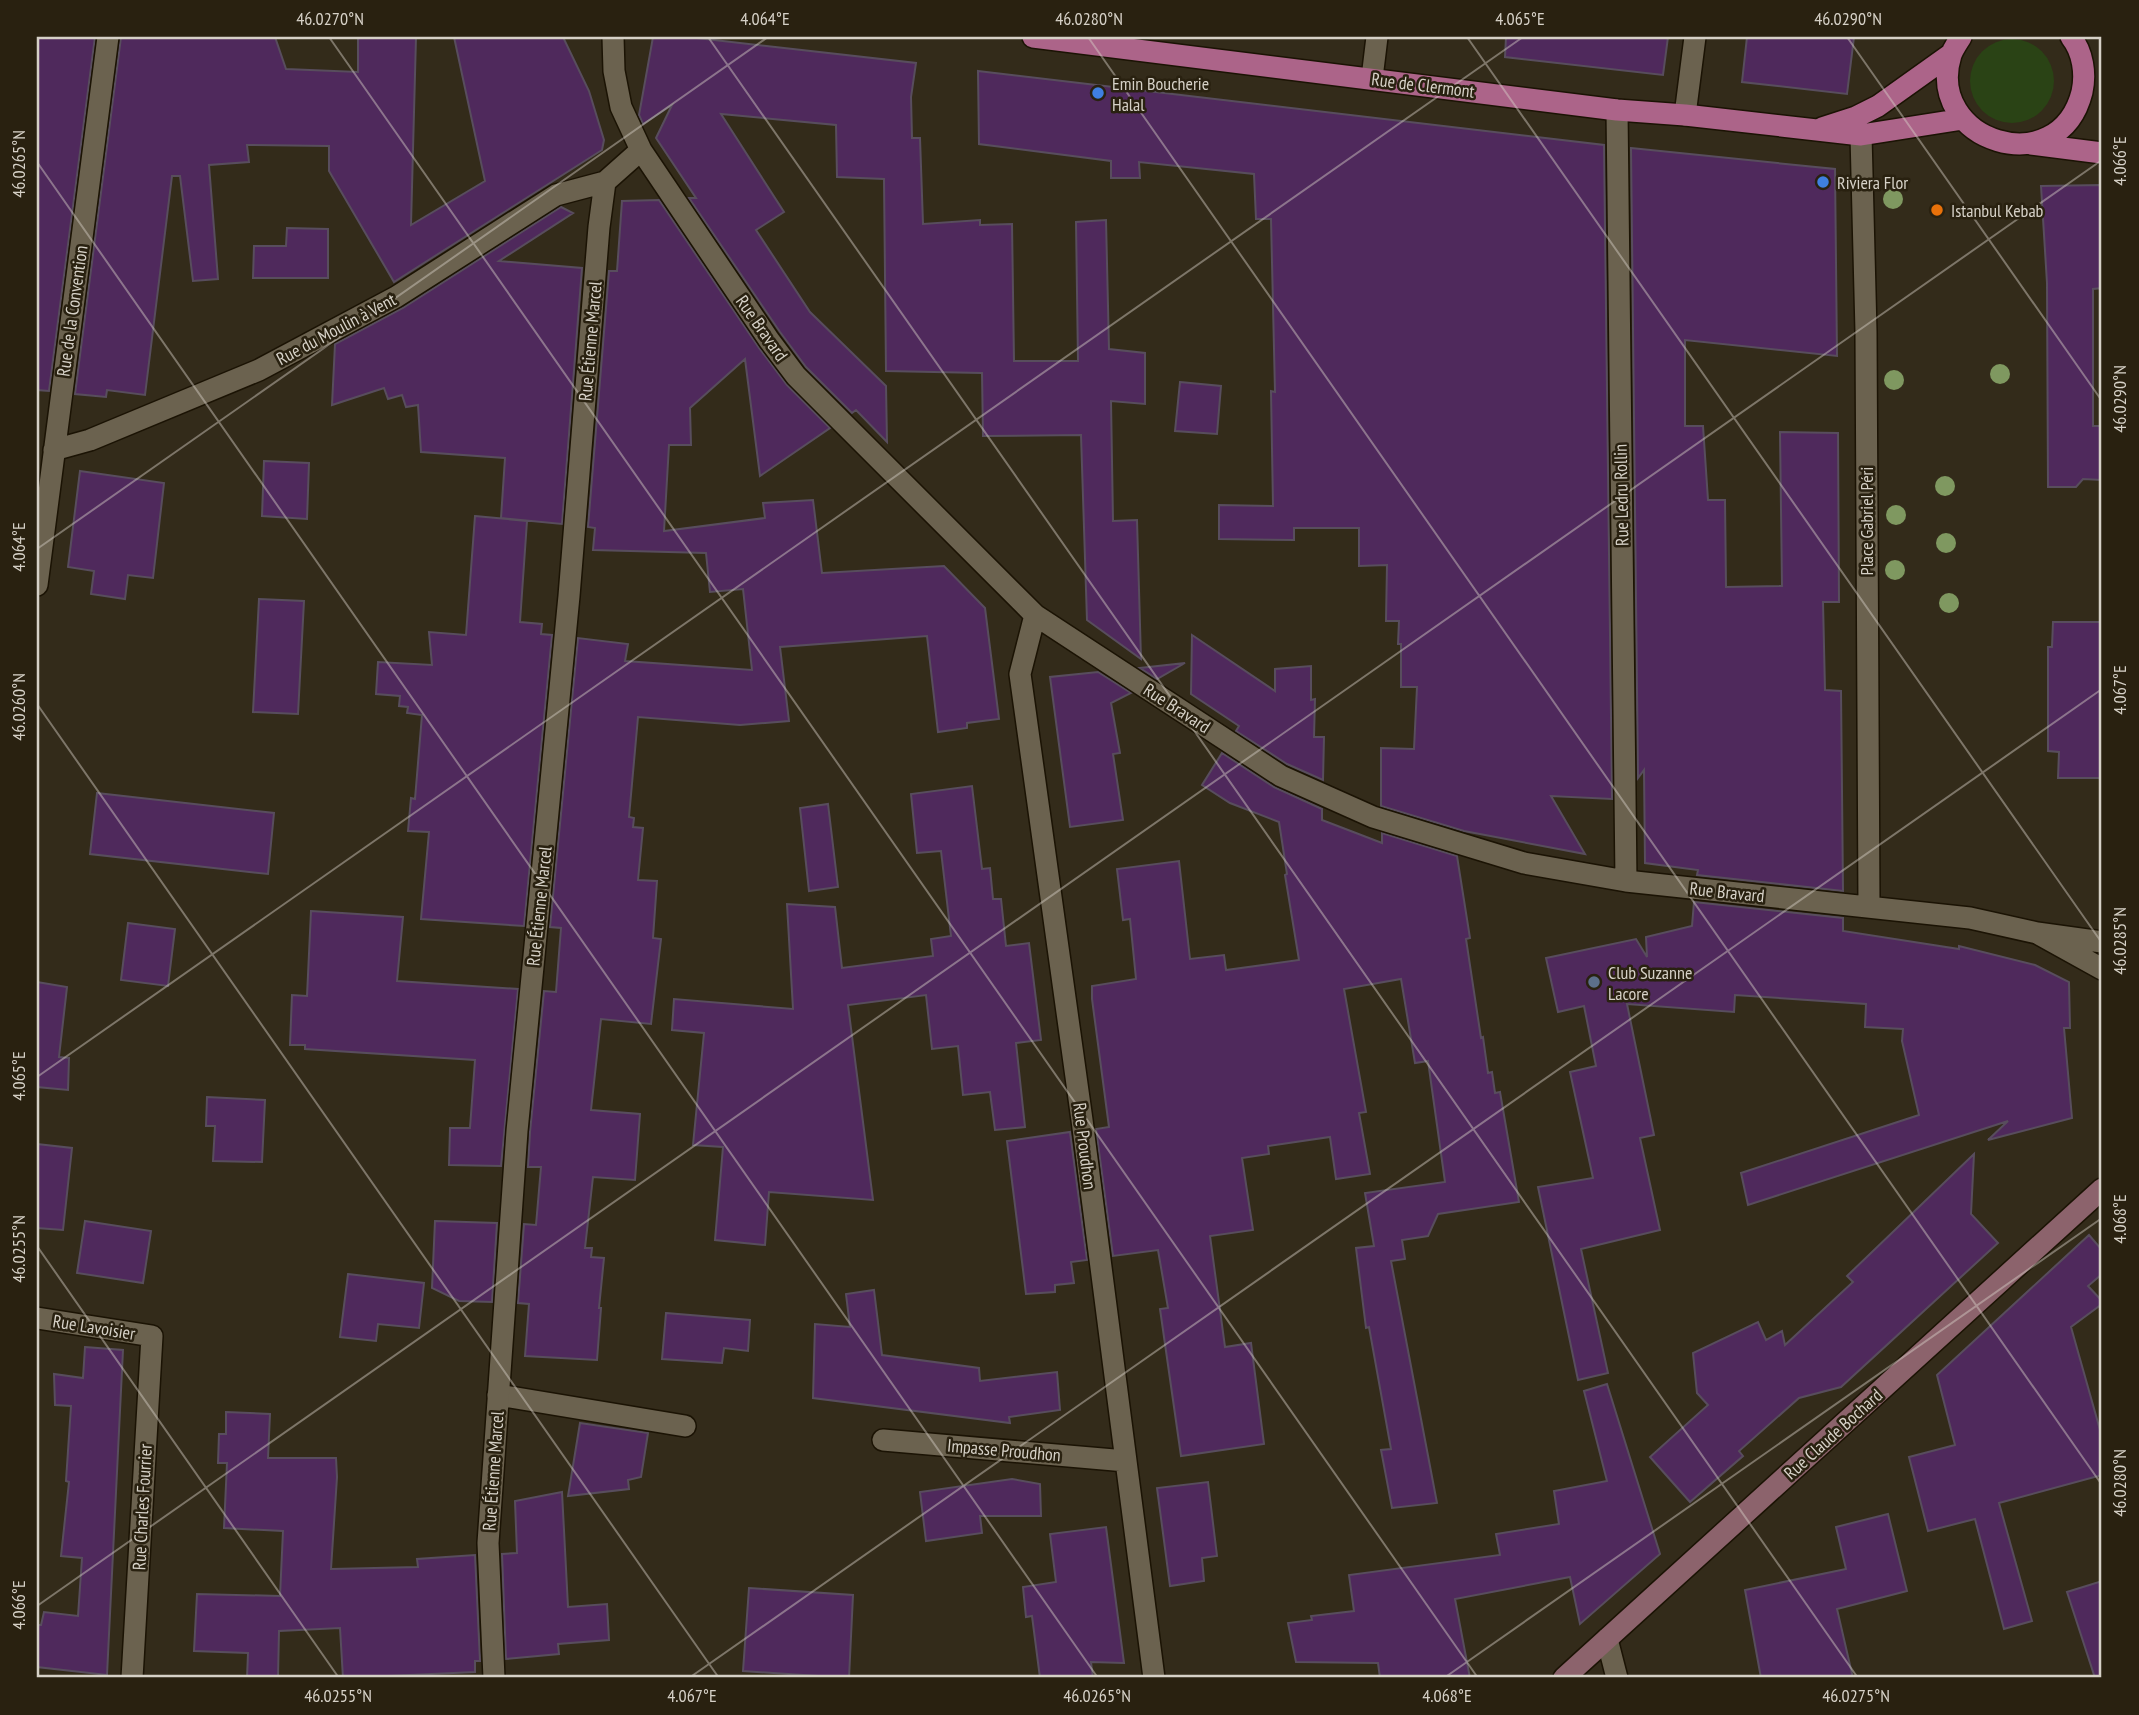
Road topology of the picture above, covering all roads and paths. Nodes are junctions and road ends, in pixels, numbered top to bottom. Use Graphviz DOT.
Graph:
graph roads {
  1 [pos="108,37"];
  2 [pos="613,37"];
  3 [pos="1033,37"];
  4 [pos="1377,37"];
  5 [pos="1695,37"];
  6 [pos="2071,37"];
  7 [pos="1064,39"];
  8 [pos="1956,45"];
  9 [pos="1372,78"];
  10 [pos="2093,86"];
  11 [pos="1616,110"];
  12 [pos="1685,115"];
  13 [pos="1963,119"];
  14 [pos="1813,131"];
  15 [pos="1861,135"];
  16 [pos="2029,144"];
  17 [pos="641,150"];
  18 [pos="2102,153"];
  19 [pos="605,182"];
  20 [pos="54,450"];
  21 [pos="42,499"];
  22 [pos="37,585"];
  23 [pos="1035,615"];
  24 [pos="1626,881"];
  25 [pos="1869,906"];
  26 [pos="2037,933"];
  27 [pos="2102,942"];
  28 [pos="2102,969"];
  29 [pos="2102,1189"];
  30 [pos="37,1318"];
  31 [pos="152,1336"];
  32 [pos="498,1395"];
  33 [pos="685,1426"];
  34 [pos="883,1440"];
  35 [pos="1126,1461"];
  36 [pos="1607,1639"];
  37 [pos="132,1678"];
  38 [pos="494,1678"];
  39 [pos="1154,1678"];
  40 [pos="1564,1678"];
  41 [pos="1617,1678"];
  1 -- 20 [label="street, Rue de la Convention"];
  2 -- 17 [label="street, Rue Bravard"];
  3 -- 7 [label="main road, Rue de Clermont"];
  4 -- 9 [label="street"];
  5 -- 12 [label="street"];
  6 -- 10 [label="main road"];
  7 -- 9 [label="main road, Rue de Clermont"];
  8 -- 13 [label="main road"];
  8 -- 14 [label="main road, Rue de Clermont"];
  9 -- 11 [label="main road, Rue de Clermont"];
  10 -- 16 [label="main road"];
  11 -- 12 [label="main road, Rue de Clermont"];
  11 -- 24 [label="street, Rue Ledru Rollin"];
  12 -- 14 [label="main road, Rue de Clermont"];
  13 -- 15 [label="main road, Rue de Clermont"];
  13 -- 16 [label="main road"];
  14 -- 15 [label="main road, Rue de Clermont"];
  15 -- 25 [label="street, Place Gabriel Péri"];
  16 -- 18 [label="main road"];
  17 -- 19 [label="street"];
  17 -- 23 [label="street, Rue Bravard"];
  19 -- 20 [label="street, Rue du Moulin à Vent"];
  19 -- 32 [label="street, Rue Étienne Marcel"];
  20 -- 21 [label="street, Rue de la Convention"];
  21 -- 22 [label="street, Rue de la Convention"];
  23 -- 24 [label="street, Rue Bravard"];
  23 -- 35 [label="street, Rue Proudhon"];
  24 -- 25 [label="street, Rue Bravard"];
  25 -- 26 [label="street, Rue Bravard"];
  26 -- 27 [label="street"];
  26 -- 28 [label="street"];
  29 -- 36 [label="main road, Rue Claude Bochard"];
  30 -- 31 [label="street, Rue Lavoisier"];
  31 -- 37 [label="street, Rue Charles Fourrier"];
  32 -- 33 [label="street"];
  32 -- 38 [label="street, Rue Étienne Marcel"];
  34 -- 35 [label="street, Impasse Proudhon"];
  35 -- 39 [label="street, Rue Proudhon"];
  36 -- 40 [label="main road, Rue Claude Bochard"];
  36 -- 41 [label="street"];
}
